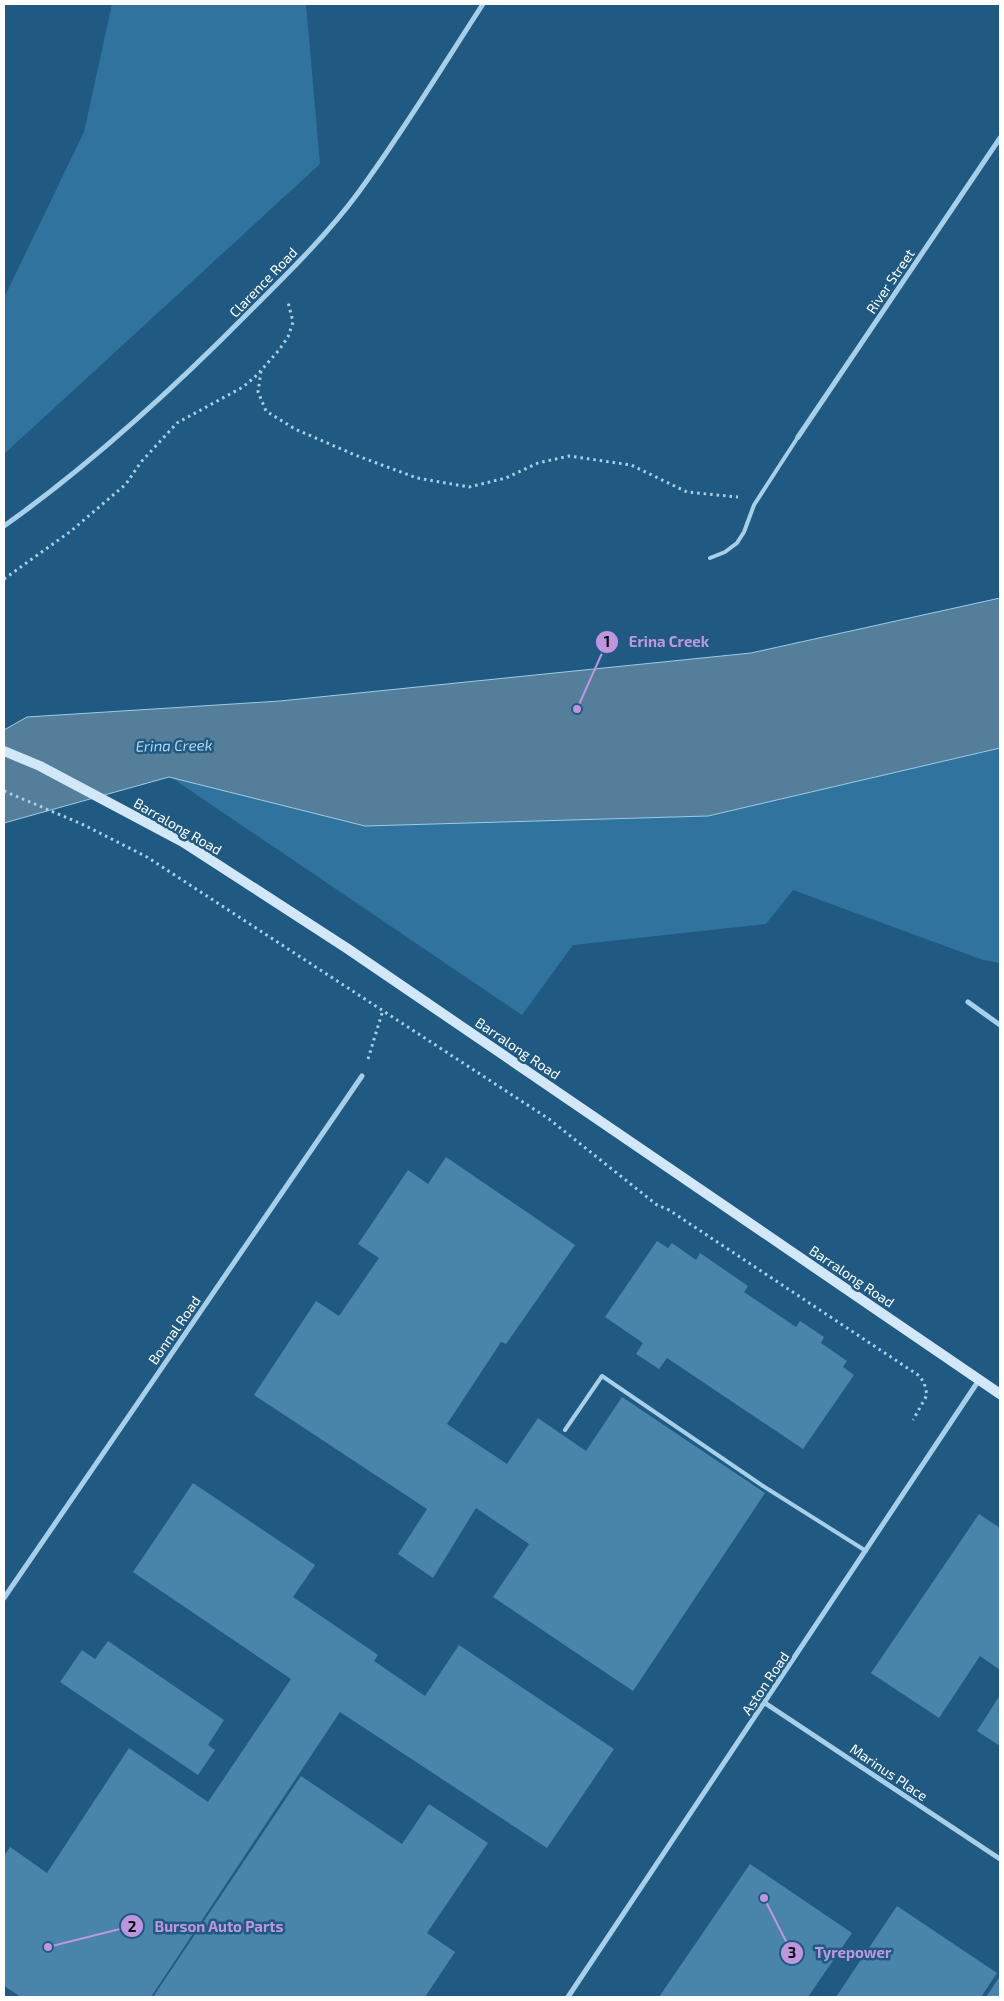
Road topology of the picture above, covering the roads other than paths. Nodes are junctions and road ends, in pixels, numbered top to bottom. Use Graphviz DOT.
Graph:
graph roads {
  1 [pos="483,4"];
  2 [pos="1000,138"];
  3 [pos="798,437"];
  4 [pos="4,526"];
  5 [pos="710,558"];
  6 [pos="4,751"];
  7 [pos="968,1002"];
  8 [pos="1000,1025"];
  9 [pos="362,1076"];
  10 [pos="980,1380"];
  11 [pos="1000,1394"];
  12 [pos="565,1430"];
  13 [pos="866,1552"];
  14 [pos="4,1598"];
  15 [pos="765,1703"];
  16 [pos="1000,1859"];
  17 [pos="568,1997"];
  1 -- 4 [label="street, Clarence Road"];
  2 -- 3 [label="street, River Street"];
  3 -- 5 [label="lane"];
  6 -- 10 [label="street, Barralong Road"];
  7 -- 8 [label="street"];
  9 -- 14 [label="street, Bonnal Road"];
  10 -- 11 [label="street, Barralong Road"];
  10 -- 13 [label="street, Aston Road"];
  12 -- 13 [label="lane"];
  13 -- 15 [label="street, Aston Road"];
  15 -- 16 [label="street, Marinus Place"];
  15 -- 17 [label="street, Aston Road"];
}
